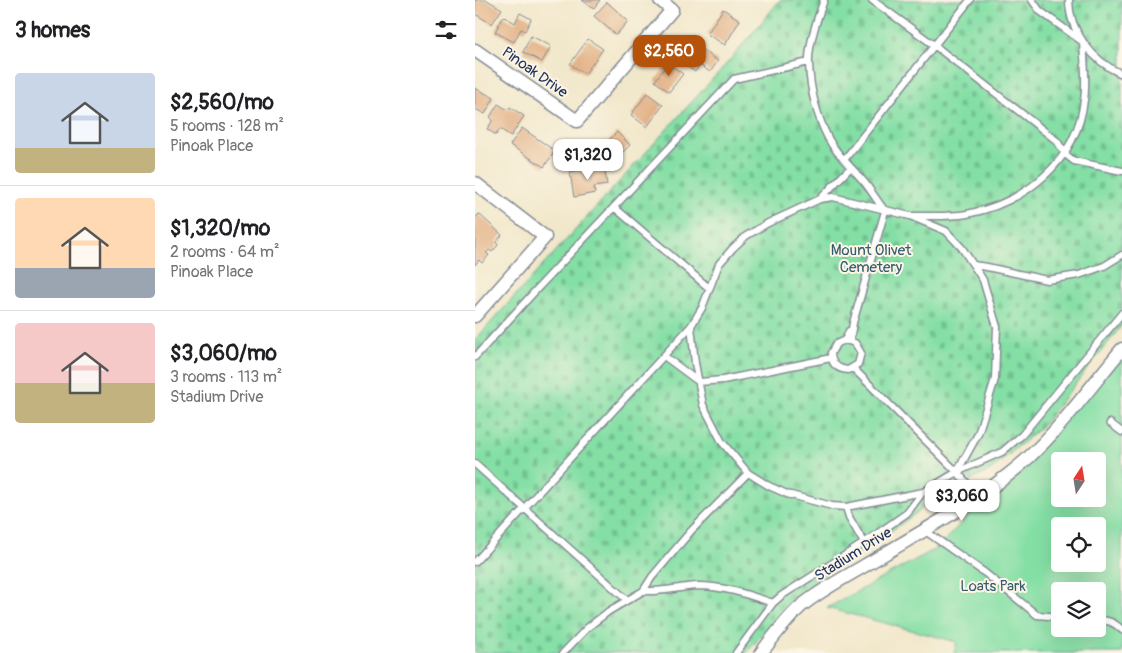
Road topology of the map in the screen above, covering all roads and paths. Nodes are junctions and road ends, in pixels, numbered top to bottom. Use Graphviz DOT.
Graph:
graph roads {
  1 [pos="660,0"];
  2 [pos="824,0"];
  3 [pos="872,0"];
  4 [pos="969,0"];
  5 [pos="1032,0"];
  6 [pos="1069,0"];
  7 [pos="1083,42"];
  8 [pos="934,45"];
  9 [pos="475,50"];
  10 [pos="809,62"];
  11 [pos="1122,74"];
  12 [pos="1065,154"];
  13 [pos="844,160"];
  14 [pos="849,168"];
  15 [pos="1122,171"];
  16 [pos="475,183"];
  17 [pos="820,199"];
  18 [pos="614,207"];
  19 [pos="885,211"];
  20 [pos="934,215"];
  21 [pos="910,216"];
  22 [pos="946,231"];
  23 [pos="1122,255"];
  24 [pos="973,265"];
  25 [pos="709,288"];
  26 [pos="1122,314"];
  27 [pos="475,316"];
  28 [pos="691,326"];
  29 [pos="848,340"];
  30 [pos="1122,349"];
  31 [pos="664,356"];
  32 [pos="475,357"];
  33 [pos="831,358"];
  34 [pos="853,368"];
  35 [pos="699,382"];
  36 [pos="1110,422"];
  37 [pos="1122,432"];
  38 [pos="475,464"];
  39 [pos="957,472"];
  40 [pos="748,473"];
  41 [pos="923,492"];
  42 [pos="975,498"];
  43 [pos="525,508"];
  44 [pos="847,508"];
  45 [pos="923,530"];
  46 [pos="864,543"];
  47 [pos="475,562"];
  48 [pos="643,590"];
  49 [pos="627,600"];
  50 [pos="773,603"];
  51 [pos="1051,617"];
  52 [pos="1106,620"];
  53 [pos="1122,630"];
  54 [pos="563,653"];
  55 [pos="736,653"];
  56 [pos="761,653"];
  1 -- 9 [label="street, Pinoak Drive"];
  2 -- 10 [label="lane"];
  3 -- 8 [label="lane"];
  4 -- 8 [label="lane"];
  5 -- 7 [label="lane"];
  6 -- 7 [label="lane"];
  7 -- 11 [label="lane"];
  7 -- 12 [label="lane"];
  8 -- 12 [label="lane"];
  8 -- 13 [label="lane"];
  10 -- 13 [label="lane"];
  10 -- 18 [label="lane"];
  12 -- 15 [label="lane"];
  12 -- 20 [label="lane"];
  13 -- 14 [label="lane"];
  14 -- 17 [label="lane"];
  14 -- 19 [label="lane"];
  16 -- 27 [label="street"];
  17 -- 19 [label="lane"];
  17 -- 25 [label="lane"];
  18 -- 25 [label="lane"];
  18 -- 32 [label="lane"];
  19 -- 21 [label="lane"];
  19 -- 29 [label="lane"];
  20 -- 21 [label="lane"];
  20 -- 22 [label="lane"];
  21 -- 22 [label="lane"];
  22 -- 24 [label="lane"];
  23 -- 24 [label="lane"];
  24 -- 39 [label="lane"];
  25 -- 28 [label="lane"];
  26 -- 39 [label="lane"];
  28 -- 31 [label="lane"];
  28 -- 35 [label="lane"];
  29 -- 33 [label="lane"];
  29 -- 34 [label="lane"];
  30 -- 42 [label="street, Stadium Drive"];
  31 -- 35 [label="lane"];
  31 -- 43 [label="lane"];
  33 -- 34 [label="lane"];
  33 -- 35 [label="lane"];
  34 -- 39 [label="lane"];
  35 -- 40 [label="lane"];
  36 -- 37 [label="lane"];
  38 -- 43 [label="lane"];
  39 -- 41 [label="lane"];
  39 -- 42 [label="lane"];
  40 -- 44 [label="lane"];
  40 -- 48 [label="lane"];
  41 -- 44 [label="lane"];
  41 -- 46 [label="lane"];
  42 -- 45 [label="street, Stadium Drive"];
  43 -- 47 [label="lane"];
  43 -- 49 [label="lane"];
  44 -- 46 [label="lane"];
  45 -- 51 [label="lane"];
  45 -- 56 [label="street, Stadium Drive"];
  46 -- 50 [label="lane"];
  48 -- 49 [label="lane"];
  48 -- 50 [label="lane"];
  49 -- 54 [label="lane"];
  50 -- 55 [label="lane"];
  52 -- 53 [label="lane"];
}
